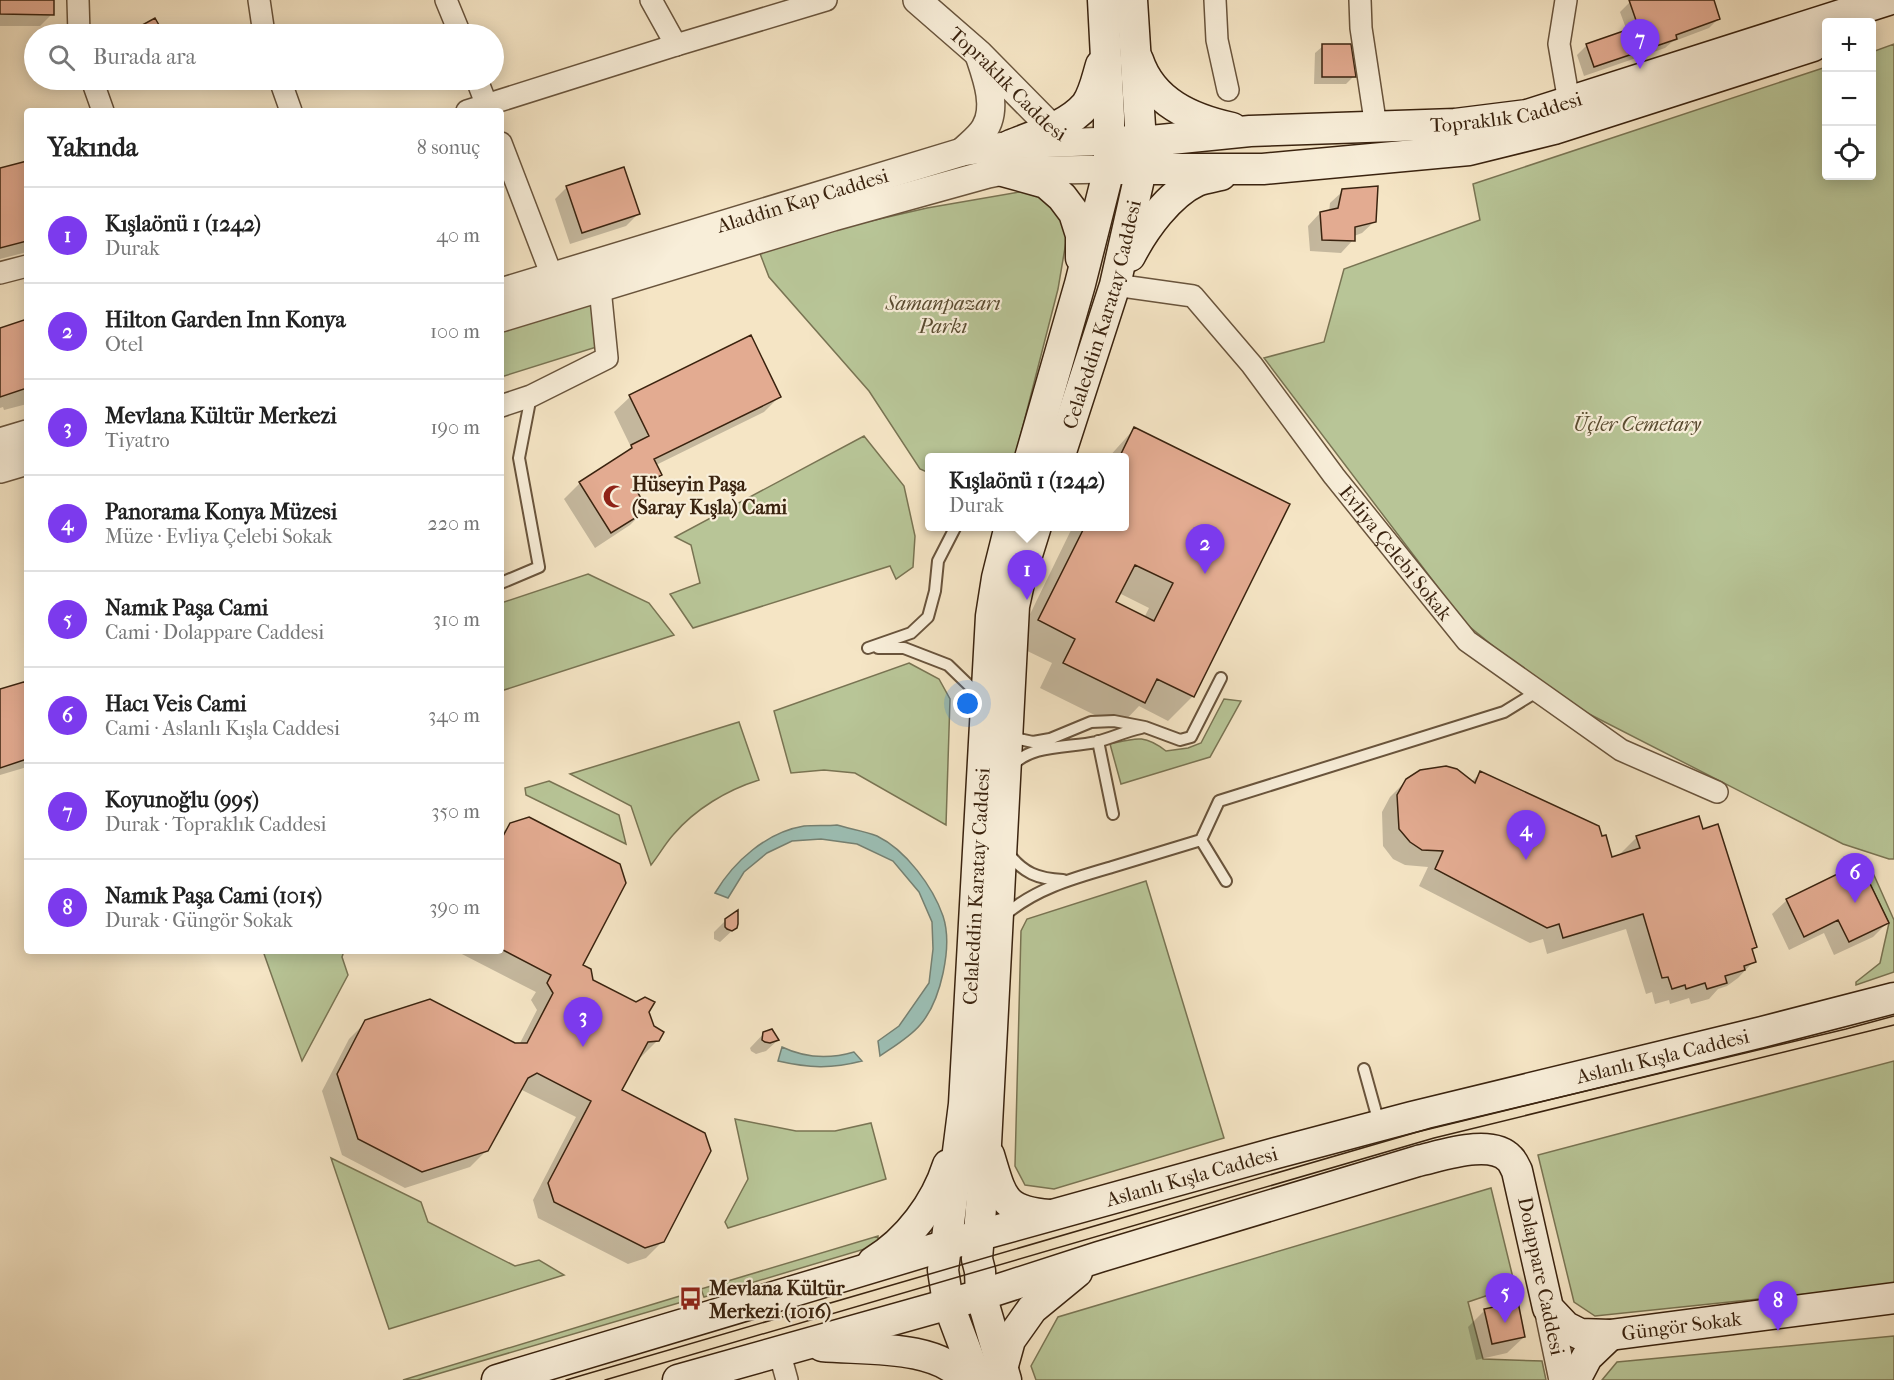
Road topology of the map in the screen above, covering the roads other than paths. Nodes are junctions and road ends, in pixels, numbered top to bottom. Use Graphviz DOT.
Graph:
graph roads {
  1 [pos="78,0"];
  2 [pos="259,0"];
  3 [pos="447,0"];
  4 [pos="651,0"];
  5 [pos="826,0"];
  6 [pos="917,0"];
  7 [pos="1103,0"];
  8 [pos="1132,0"];
  9 [pos="1215,0"];
  10 [pos="1360,0"];
  11 [pos="1566,0"];
  12 [pos="1888,0"];
  13 [pos="1894,20"];
  14 [pos="79,24"];
  15 [pos="263,24"];
  16 [pos="456,24"];
  17 [pos="1876,26"];
  18 [pos="1822,44"];
  19 [pos="676,45"];
  20 [pos="1121,51"];
  21 [pos="979,54"];
  22 [pos="96,90"];
  23 [pos="284,90"];
  24 [pos="478,90"];
  25 [pos="1228,90"];
  26 [pos="1569,102"];
  27 [pos="102,108"];
  28 [pos="290,108"];
  29 [pos="481,108"];
  30 [pos="484,108"];
  31 [pos="1376,127"];
  32 [pos="1250,131"];
  33 [pos="1064,135"];
  34 [pos="504,151"];
  35 [pos="962,152"];
  36 [pos="1109,155"];
  37 [pos="1141,156"];
  38 [pos="1007,158"];
  39 [pos="1263,169"];
  40 [pos="24,267"];
  41 [pos="0,273"];
  42 [pos="552,276"];
  43 [pos="1080,284"];
  44 [pos="1115,285"];
  45 [pos="600,288"];
  46 [pos="504,291"];
  47 [pos="504,317"];
  48 [pos="531,396"];
  49 [pos="504,405"];
  50 [pos="24,435"];
  51 [pos="0,442"];
  52 [pos="1031,453"];
  53 [pos="1061,453"];
  54 [pos="24,462"];
  55 [pos="0,469"];
  56 [pos="953,531"];
  57 [pos="1009,531"];
  58 [pos="1034,531"];
  59 [pos="504,582"];
  60 [pos="1221,678"];
  61 [pos="1538,691"];
  62 [pos="986,701"];
  63 [pos="1145,727"];
  64 [pos="1006,736"];
  65 [pos="1098,741"];
  66 [pos="1004,775"];
  67 [pos="1717,792"];
  68 [pos="1113,814"];
  69 [pos="1201,840"];
  70 [pos="1001,844"];
  71 [pos="1066,881"];
  72 [pos="1226,881"];
  73 [pos="997,923"];
  74 [pos="1894,998"];
  75 [pos="1364,1069"];
  76 [pos="964,1104"];
  77 [pos="1380,1126"];
  78 [pos="986,1144"];
  79 [pos="1055,1216"];
  80 [pos="977,1236"];
  81 [pos="947,1246"];
  82 [pos="1099,1257"];
  83 [pos="854,1274"];
  84 [pos="981,1295"];
  85 [pos="1894,1298"];
  86 [pos="948,1303"];
  87 [pos="1548,1308"];
  88 [pos="1610,1335"];
  89 [pos="790,1348"];
  90 [pos="995,1376"];
  91 [pos="497,1380"];
  92 [pos="678,1380"];
  93 [pos="787,1380"];
  94 [pos="966,1380"];
  95 [pos="1563,1380"];
  96 [pos="1575,1380"];
  1 -- 14 [label="street"];
  2 -- 15 [label="street"];
  3 -- 16 [label="street"];
  4 -- 19 [label="street"];
  5 -- 19 [label="street"];
  6 -- 21 [label="street, Topraklık Caddesi"];
  7 -- 20 [label="main road, Celaleddin Karatay Caddesi"];
  8 -- 20 [label="main road, Celaleddin Karatay Caddesi"];
  9 -- 25 [label="street"];
  10 -- 31 [label="street"];
  11 -- 26 [label="street"];
  12 -- 26 [label="main road, Topraklık Caddesi"];
  13 -- 17 [label="main road"];
  18 -- 39 [label="main road, Topraklık Caddesi"];
  19 -- 30 [label="street"];
  20 -- 32 [label="main road"];
  20 -- 33 [label="main road"];
  20 -- 36 [label="main road, Celaleddin Karatay Caddesi"];
  20 -- 37 [label="main road, Celaleddin Karatay Caddesi"];
  21 -- 33 [label="street, Topraklık Caddesi"];
  21 -- 35 [label="street"];
  22 -- 27 [label="street"];
  23 -- 28 [label="street"];
  24 -- 29 [label="street"];
  26 -- 31 [label="main road, Topraklık Caddesi"];
  31 -- 32 [label="main road, Topraklık Caddesi"];
  32 -- 37 [label="main road, Topraklık Caddesi"];
  33 -- 36 [label="street"];
  33 -- 38 [label="main road"];
  34 -- 42 [label="street"];
  35 -- 38 [label="street, Aladdin Kap Caddesi"];
  35 -- 42 [label="street, Aladdin Kap Caddesi"];
  36 -- 37 [label="main road, Topraklık Caddesi"];
  36 -- 38 [label="street, Aladdin Kap Caddesi"];
  36 -- 43 [label="main road, Celaleddin Karatay Caddesi"];
  37 -- 39 [label="main road, Topraklık Caddesi"];
  37 -- 44 [label="main road, Celaleddin Karatay Caddesi"];
  38 -- 43 [label="main road"];
  38 -- 45 [label="street, Aladdin Kap Caddesi"];
  39 -- 44 [label="main road"];
  40 -- 41 [label="street"];
  42 -- 46 [label="street, Aladdin Kap Caddesi"];
  43 -- 52 [label="main road, Celaleddin Karatay Caddesi"];
  44 -- 53 [label="main road, Celaleddin Karatay Caddesi"];
  44 -- 61 [label="street, Evliya Çelebi Sokak"];
  45 -- 47 [label="street, Aladdin Kap Caddesi"];
  45 -- 48 [label="street"];
  48 -- 49 [label="street"];
  48 -- 59 [label="lane"];
  50 -- 51 [label="street"];
  54 -- 55 [label="street"];
  56 -- 62 [label="lane"];
  57 -- 62 [label="main road, Celaleddin Karatay Caddesi"];
  58 -- 64 [label="main road, Celaleddin Karatay Caddesi"];
  60 -- 63 [label="lane"];
  61 -- 67 [label="street, Evliya Çelebi Sokak"];
  61 -- 69 [label="lane"];
  62 -- 76 [label="main road, Celaleddin Karatay Caddesi"];
  63 -- 64 [label="lane"];
  63 -- 65 [label="lane"];
  64 -- 66 [label="main road, Celaleddin Karatay Caddesi"];
  65 -- 66 [label="lane"];
  65 -- 68 [label="lane"];
  66 -- 70 [label="main road, Celaleddin Karatay Caddesi"];
  69 -- 71 [label="lane"];
  69 -- 72 [label="lane"];
  70 -- 71 [label="lane"];
  70 -- 73 [label="main road, Celaleddin Karatay Caddesi"];
  71 -- 73 [label="lane"];
  73 -- 78 [label="main road, Celaleddin Karatay Caddesi"];
  74 -- 77 [label="main road, Aslanlı Kışla Caddesi"];
  75 -- 77 [label="lane"];
  76 -- 81 [label="main road, Celaleddin Karatay Caddesi"];
  76 -- 83 [label="main road"];
  77 -- 79 [label="main road, Aslanlı Kışla Caddesi"];
  78 -- 79 [label="main road"];
  78 -- 80 [label="main road, Celaleddin Karatay Caddesi"];
  79 -- 80 [label="main road, Aslanlı Kışla Caddesi"];
  80 -- 81 [label="main road, Aslanlı Kışla Caddesi"];
  80 -- 84 [label="main road, Celaleddin Karatay Caddesi"];
  81 -- 83 [label="main road, Aslanlı Kışla Caddesi"];
  81 -- 86 [label="main road, Celaleddin Karatay Caddesi"];
  82 -- 84 [label="main road"];
  82 -- 87 [label="main road, Dolappare Caddesi"];
  82 -- 90 [label="main road"];
  83 -- 91 [label="main road, Aslanlı Kışla Caddesi"];
  84 -- 86 [label="main road"];
  84 -- 90 [label="main road, Celaleddin Karatay Caddesi"];
  85 -- 88 [label="main road, Güngör Sokak"];
  86 -- 89 [label="main road"];
  86 -- 90 [label="main road, Celaleddin Karatay Caddesi"];
  87 -- 88 [label="main road, Güngör Sokak"];
  87 -- 95 [label="street, Dolappare Caddesi"];
  88 -- 96 [label="main road"];
  89 -- 92 [label="main road"];
  89 -- 93 [label="street"];
  89 -- 94 [label="main road"];
}
